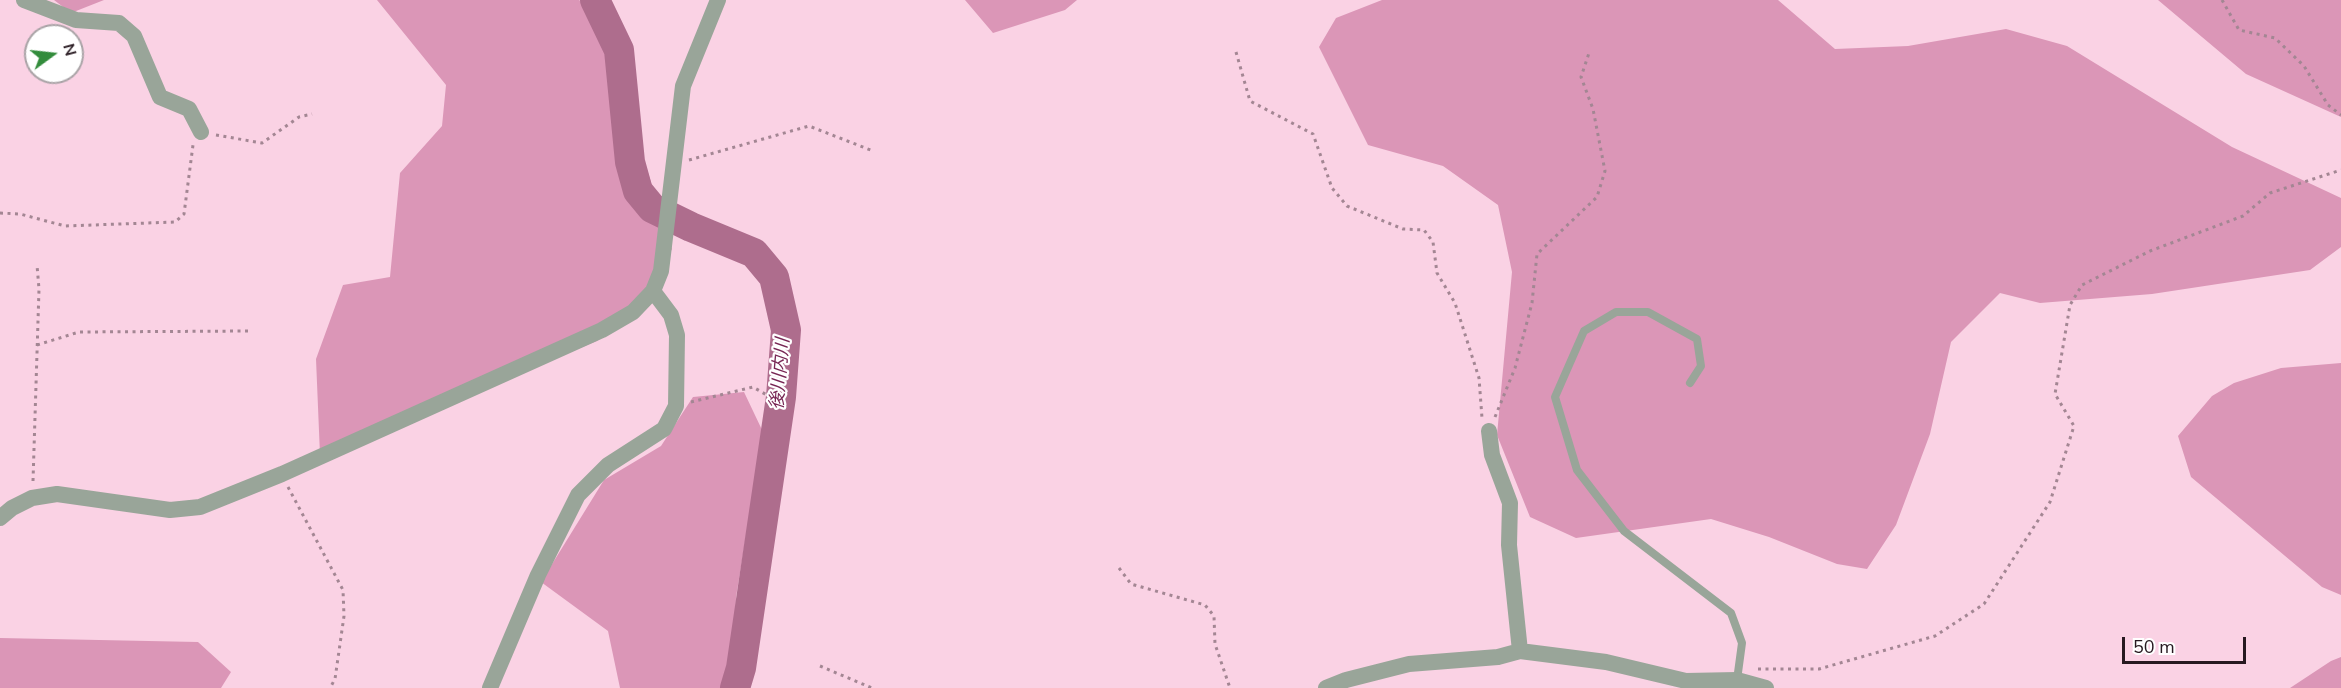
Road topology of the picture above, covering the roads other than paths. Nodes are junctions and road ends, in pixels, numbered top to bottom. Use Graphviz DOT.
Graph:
graph roads {
  1 [pos="24,0"];
  2 [pos="718,0"];
  3 [pos="201,132"];
  4 [pos="653,291"];
  5 [pos="1690,383"];
  6 [pos="1489,431"];
  7 [pos="4,508"];
  8 [pos="1520,651"];
  9 [pos="1737,680"];
  10 [pos="490,688"];
  11 [pos="1326,688"];
  12 [pos="1766,688"];
  1 -- 3 [label="street"];
  2 -- 4 [label="street"];
  4 -- 7 [label="street"];
  4 -- 10 [label="street"];
  5 -- 9 [label="lane"];
  6 -- 8 [label="street"];
  8 -- 9 [label="street"];
  8 -- 11 [label="street"];
  9 -- 12 [label="street"];
}
